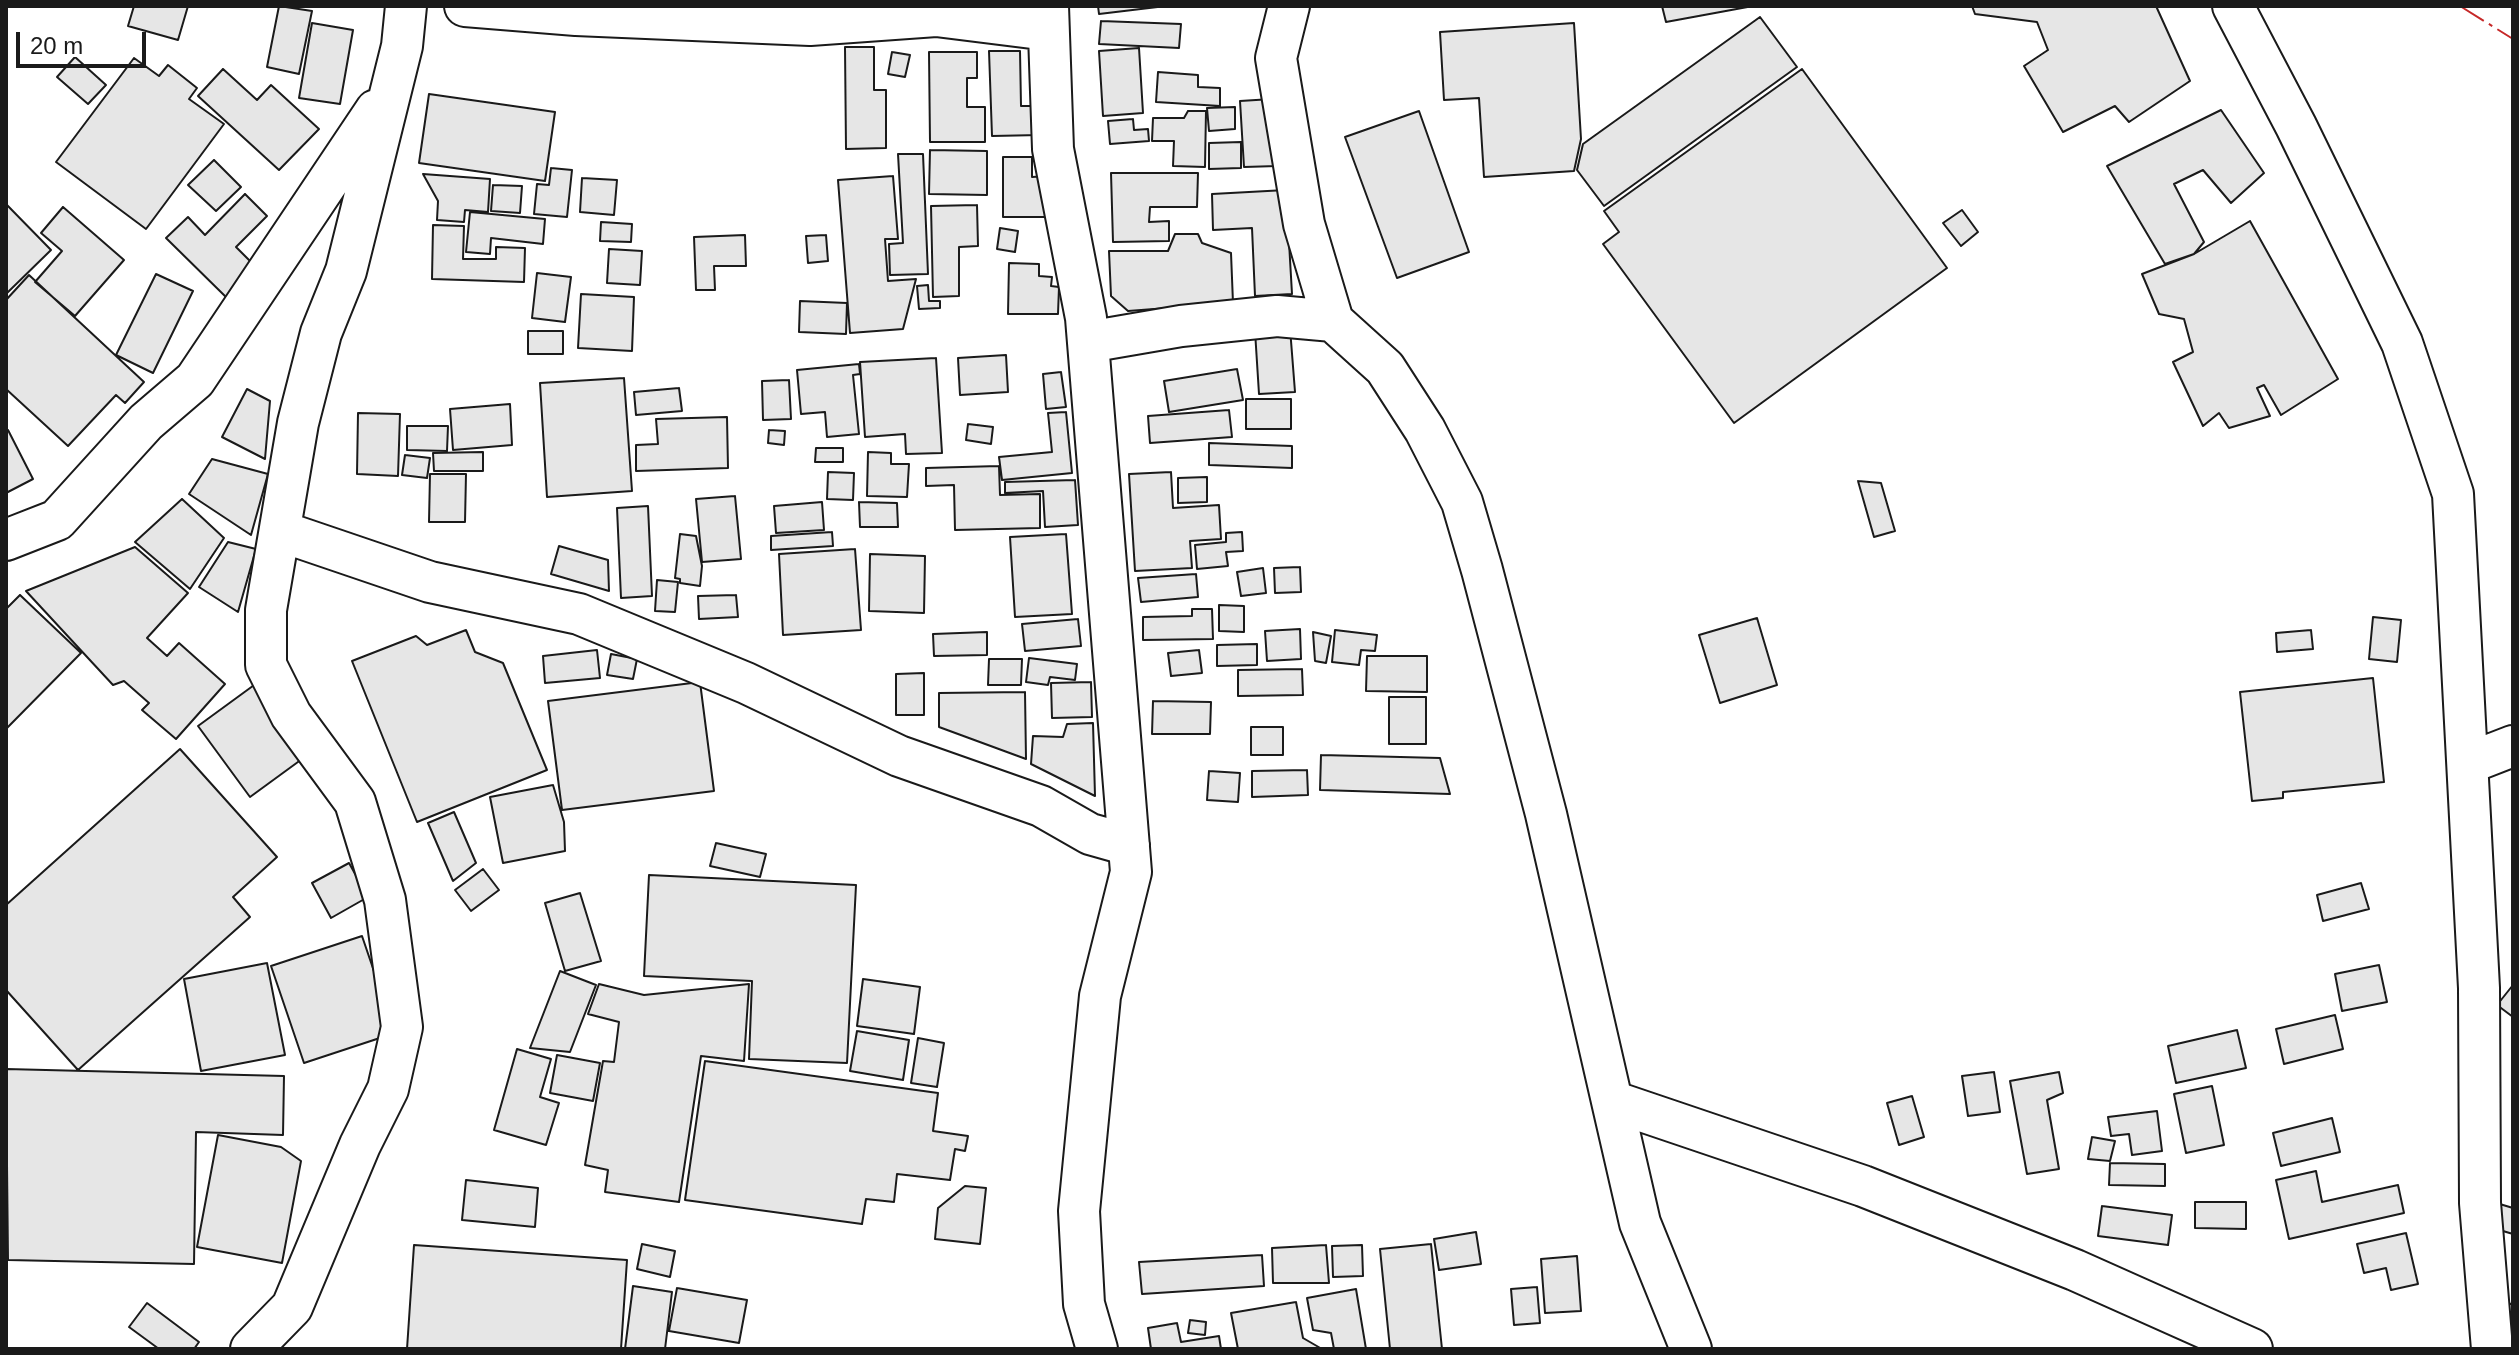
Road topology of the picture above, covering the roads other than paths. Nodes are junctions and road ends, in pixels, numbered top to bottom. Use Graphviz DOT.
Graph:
graph roads {
  1 [pos="406,6"];
  2 [pos="465,6"];
  3 [pos="1289,6"];
  4 [pos="2233,6"];
  5 [pos="1048,18"];
  6 [pos="392,86"];
  7 [pos="1333,321"];
  8 [pos="1088,342"];
  9 [pos="280,531"];
  10 [pos="6,540"];
  11 [pos="2513,746"];
  12 [pos="2469,763"];
  13 [pos="1129,845"];
  14 [pos="1612,1101"];
  15 [pos="265,1343"];
  16 [pos="1097,1349"];
  17 [pos="1691,1349"];
  18 [pos="2252,1349"];
  19 [pos="2492,1349"];
  1 -- 6 [label="street"];
  2 -- 5 [label="street"];
  3 -- 7 [label="street"];
  4 -- 12 [label="street"];
  5 -- 8 [label="street"];
  6 -- 9 [label="street"];
  6 -- 10 [label="street"];
  7 -- 8 [label="street"];
  7 -- 14 [label="street"];
  8 -- 13 [label="street"];
  9 -- 13 [label="street"];
  9 -- 15 [label="street"];
  11 -- 12 [label="street"];
  12 -- 19 [label="street"];
  13 -- 16 [label="street"];
  14 -- 17 [label="street"];
  14 -- 18 [label="street"];
}
